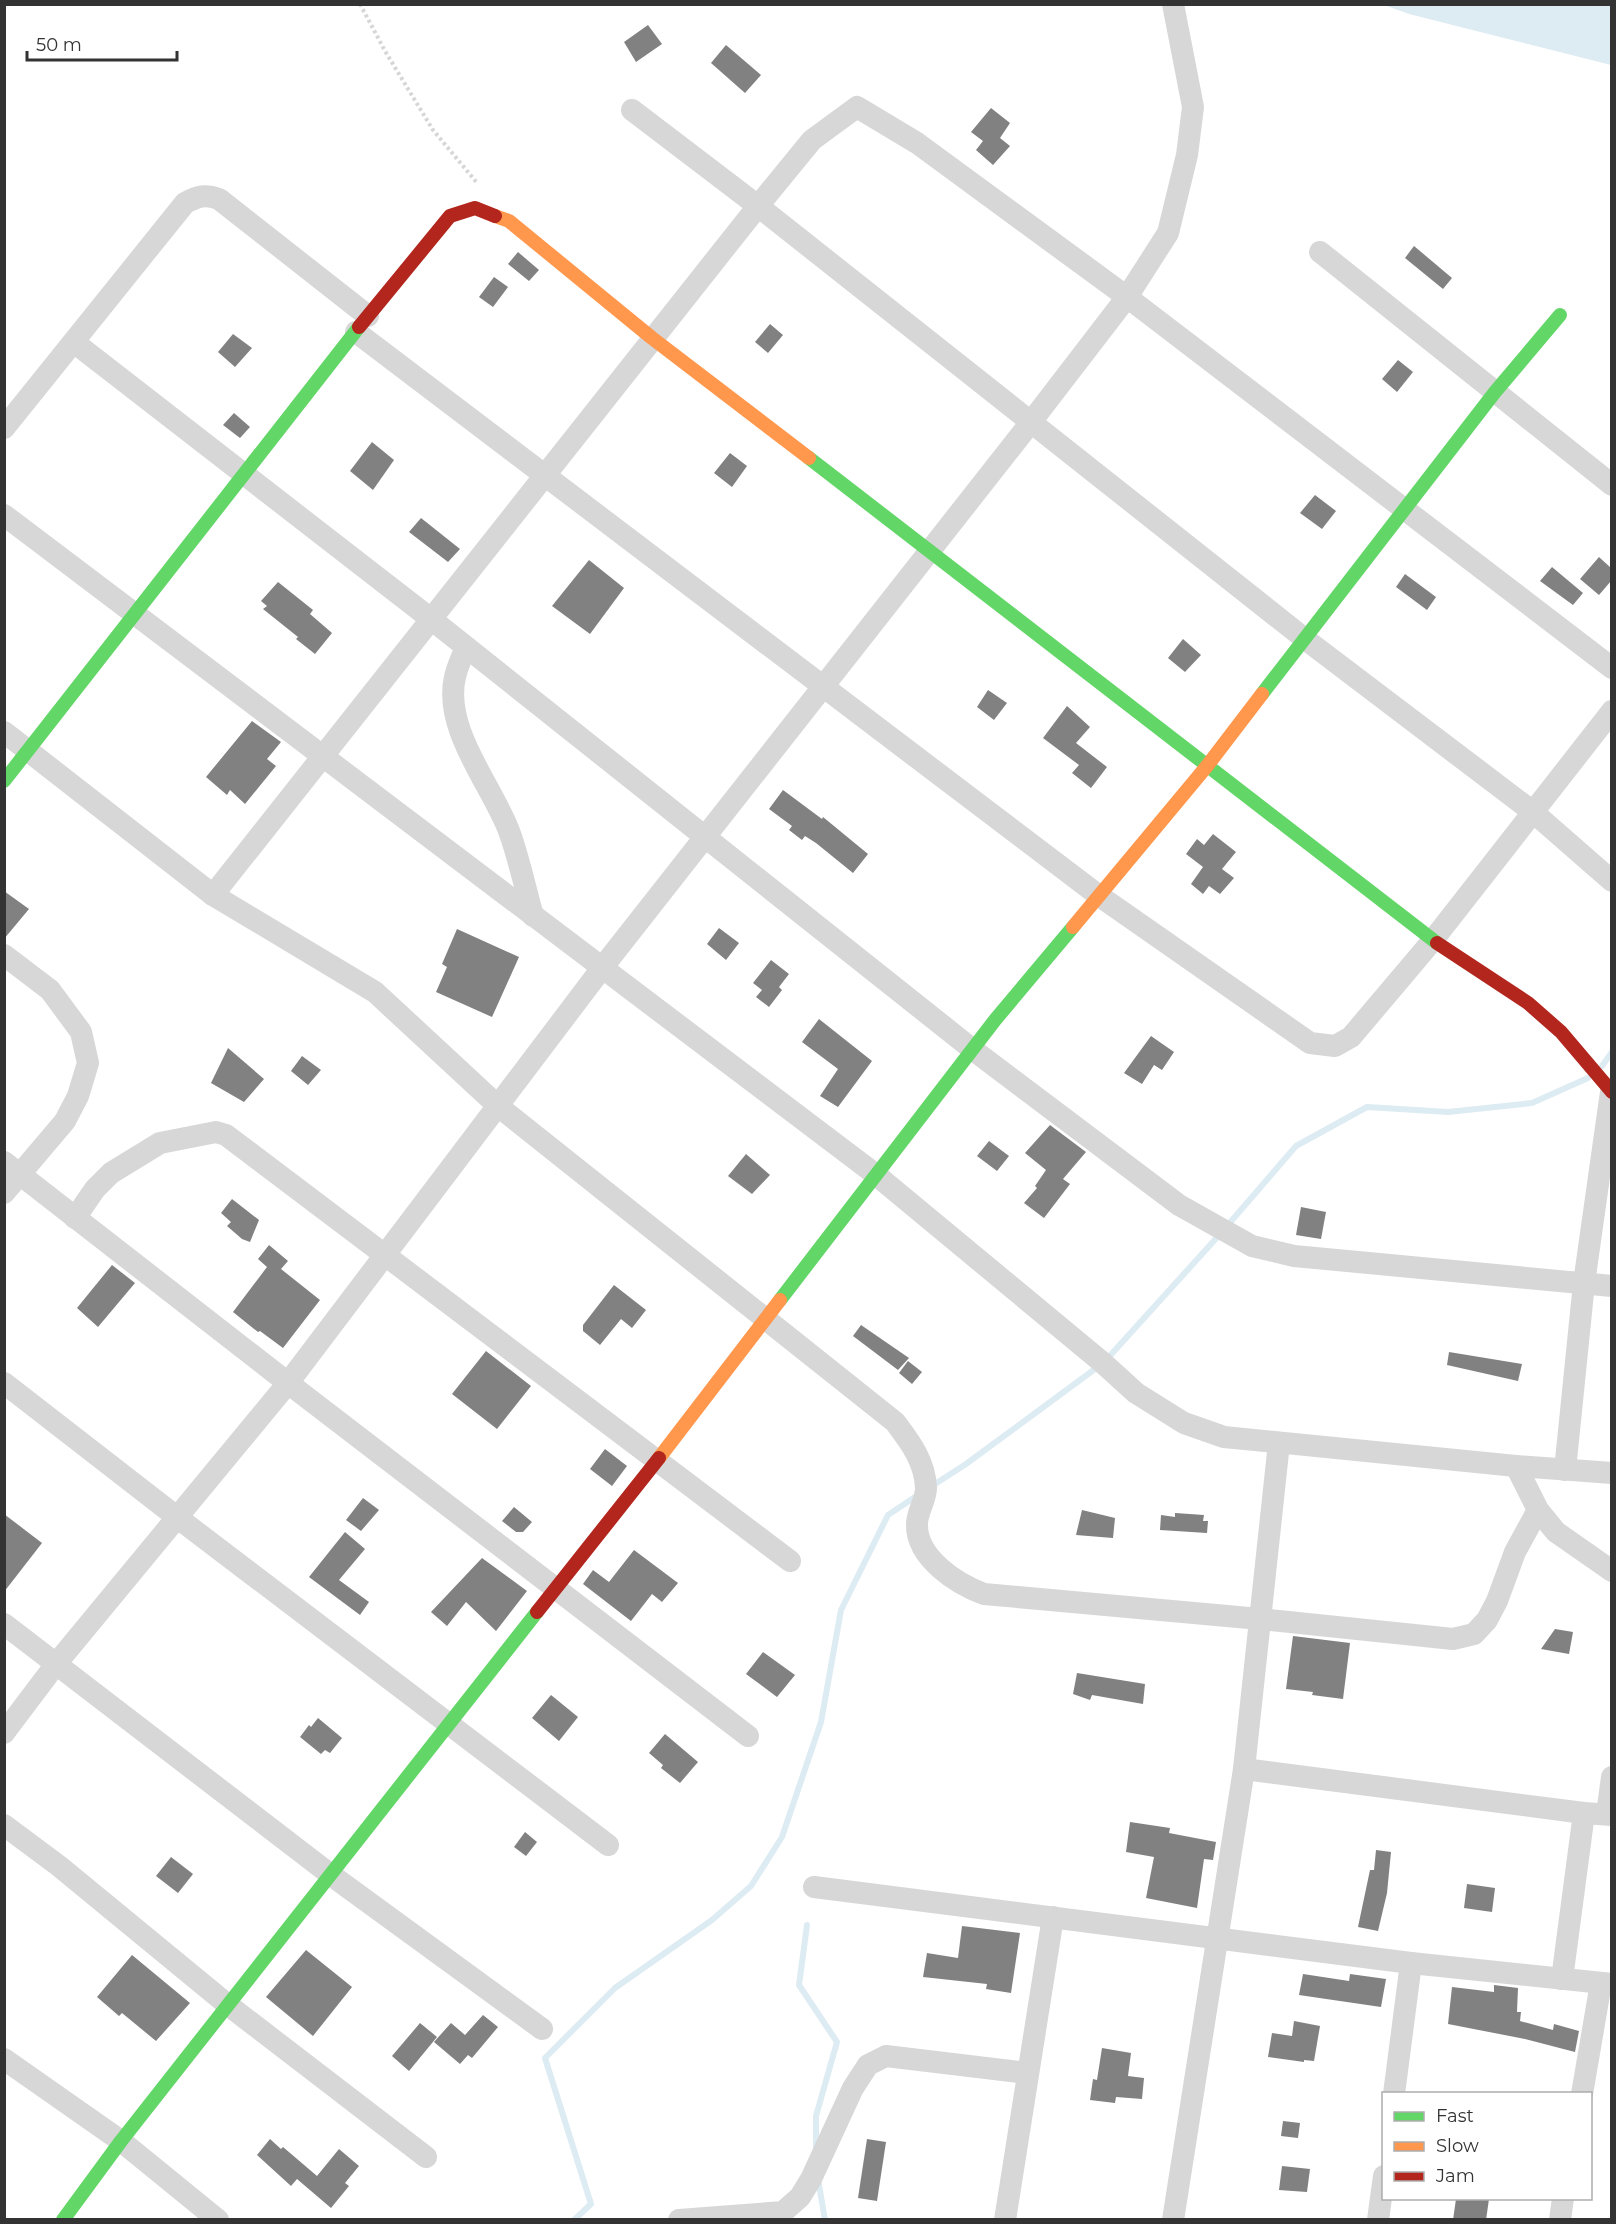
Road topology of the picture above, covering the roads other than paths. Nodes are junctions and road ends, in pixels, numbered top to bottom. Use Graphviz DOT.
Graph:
graph roads {
  1 [pos="1173,4"];
  2 [pos="632,110"];
  3 [pos="758,206"];
  4 [pos="1320,252"];
  5 [pos="1126,297"];
  6 [pos="1560,315"];
  7 [pos="362,324"];
  8 [pos="652,338"];
  9 [pos="75,343"];
  10 [pos="1495,392"];
  11 [pos="1031,422"];
  12 [pos="4,428"];
  13 [pos="244,474"];
  14 [pos="545,474"];
  15 [pos="1611,485"];
  16 [pos="1404,510"];
  17 [pos="4,515"];
  18 [pos="931,551"];
  19 [pos="134,615"];
  20 [pos="431,619"];
  21 [pos="1305,639"];
  22 [pos="466,647"];
  23 [pos="1611,668"];
  24 [pos="822,687"];
  25 [pos="1611,711"];
  26 [pos="4,732"];
  27 [pos="28,750"];
  28 [pos="323,757"];
  29 [pos="1207,766"];
  30 [pos="4,782"];
  31 [pos="1533,812"];
  32 [pos="704,838"];
  33 [pos="1611,881"];
  34 [pos="213,895"];
  35 [pos="1098,895"];
  36 [pos="533,916"];
  37 [pos="1434,940"];
  38 [pos="4,955"];
  39 [pos="602,968"];
  40 [pos="972,1049"];
  41 [pos="1611,1092"];
  42 [pos="498,1106"];
  43 [pos="13,1168"];
  44 [pos="875,1174"];
  45 [pos="4,1193"];
  46 [pos="75,1218"];
  47 [pos="384,1255"];
  48 [pos="1584,1283"];
  49 [pos="1611,1286"];
  50 [pos="765,1318"];
  51 [pos="4,1383"];
  52 [pos="288,1383"];
  53 [pos="1279,1443"];
  54 [pos="656,1462"];
  55 [pos="1516,1466"];
  56 [pos="1565,1470"];
  57 [pos="1611,1473"];
  58 [pos="1538,1510"];
  59 [pos="178,1518"];
  60 [pos="790,1561"];
  61 [pos="1611,1571"];
  62 [pos="555,1589"];
  63 [pos="1260,1619"];
  64 [pos="4,1624"];
  65 [pos="56,1664"];
  66 [pos="450,1723"];
  67 [pos="4,1733"];
  68 [pos="748,1736"];
  69 [pos="1244,1769"];
  70 [pos="1611,1777"];
  71 [pos="1584,1813"];
  72 [pos="1609,1815"];
  73 [pos="4,1825"];
  74 [pos="608,1845"];
  75 [pos="331,1875"];
  76 [pos="814,1887"];
  77 [pos="1053,1917"];
  78 [pos="1219,1939"];
  79 [pos="1411,1963"];
  80 [pos="1562,1979"];
  81 [pos="1606,1984"];
  82 [pos="228,2005"];
  83 [pos="542,2029"];
  84 [pos="4,2059"];
  85 [pos="1028,2073"];
  86 [pos="1394,2092"];
  87 [pos="1582,2092"];
  88 [pos="121,2141"];
  89 [pos="426,2157"];
  90 [pos="1382,2185"];
  91 [pos="1563,2200"];
  92 [pos="63,2220"];
  93 [pos="218,2220"];
  94 [pos="679,2220"];
  95 [pos="1005,2220"];
  96 [pos="1173,2220"];
  97 [pos="1378,2220"];
  98 [pos="1560,2220"];
  1 -- 5 [label="street"];
  2 -- 3 [label="street"];
  3 -- 5 [label="street"];
  3 -- 8 [label="street"];
  3 -- 11 [label="street"];
  4 -- 10 [label="street"];
  5 -- 11 [label="street"];
  5 -- 16 [label="street"];
  6 -- 10 [label="street"];
  7 -- 8 [label="street"];
  7 -- 9 [label="street"];
  7 -- 13 [label="street"];
  7 -- 14 [label="street"];
  8 -- 14 [label="street"];
  8 -- 18 [label="street"];
  9 -- 12 [label="street"];
  9 -- 13 [label="street"];
  10 -- 15 [label="street"];
  10 -- 16 [label="street"];
  11 -- 18 [label="street"];
  11 -- 21 [label="street"];
  13 -- 19 [label="street"];
  13 -- 20 [label="street"];
  14 -- 20 [label="street"];
  14 -- 24 [label="street"];
  16 -- 21 [label="street"];
  16 -- 23 [label="street"];
  17 -- 19 [label="street"];
  18 -- 24 [label="street"];
  18 -- 29 [label="street"];
  19 -- 27 [label="street"];
  19 -- 28 [label="street"];
  20 -- 22 [label="street"];
  20 -- 28 [label="street"];
  21 -- 29 [label="street"];
  21 -- 31 [label="street"];
  22 -- 32 [label="street"];
  22 -- 36 [label="street"];
  24 -- 32 [label="street"];
  24 -- 35 [label="street"];
  25 -- 31 [label="street"];
  26 -- 27 [label="street"];
  27 -- 30 [label="street"];
  27 -- 34 [label="street"];
  28 -- 34 [label="street"];
  28 -- 36 [label="street"];
  29 -- 35 [label="street"];
  29 -- 37 [label="street"];
  31 -- 33 [label="street"];
  31 -- 37 [label="street"];
  32 -- 39 [label="street"];
  32 -- 40 [label="street"];
  34 -- 42 [label="street"];
  35 -- 37 [label="street"];
  35 -- 40 [label="street"];
  36 -- 39 [label="street"];
  37 -- 41 [label="street"];
  38 -- 43 [label="street"];
  39 -- 42 [label="street"];
  39 -- 44 [label="street"];
  40 -- 44 [label="street"];
  40 -- 48 [label="street"];
  41 -- 48 [label="street"];
  42 -- 47 [label="street"];
  42 -- 50 [label="street"];
  43 -- 45 [label="street"];
  43 -- 46 [label="street"];
  44 -- 50 [label="street"];
  44 -- 53 [label="street"];
  46 -- 47 [label="street"];
  46 -- 52 [label="street"];
  47 -- 52 [label="street"];
  47 -- 54 [label="street"];
  48 -- 49 [label="street"];
  48 -- 56 [label="street"];
  50 -- 54 [label="street"];
  50 -- 63 [label="street"];
  51 -- 59 [label="street"];
  52 -- 59 [label="street"];
  52 -- 62 [label="street"];
  53 -- 55 [label="street"];
  53 -- 63 [label="street"];
  54 -- 60 [label="street"];
  54 -- 62 [label="street"];
  55 -- 56 [label="street"];
  55 -- 58 [label="street"];
  56 -- 57 [label="street"];
  58 -- 61 [label="street"];
  58 -- 63 [label="street"];
  59 -- 65 [label="street"];
  59 -- 66 [label="street"];
  62 -- 66 [label="street"];
  62 -- 68 [label="street"];
  63 -- 69 [label="street"];
  64 -- 65 [label="street"];
  65 -- 67 [label="street"];
  65 -- 75 [label="street"];
  66 -- 74 [label="street"];
  66 -- 75 [label="street"];
  69 -- 71 [label="street"];
  69 -- 78 [label="street"];
  70 -- 72 [label="street"];
  71 -- 72 [label="street"];
  71 -- 80 [label="street"];
  73 -- 82 [label="street"];
  75 -- 82 [label="street"];
  75 -- 83 [label="street"];
  76 -- 77 [label="street"];
  77 -- 78 [label="street"];
  77 -- 85 [label="street"];
  78 -- 79 [label="street"];
  78 -- 96 [label="street"];
  79 -- 80 [label="street"];
  79 -- 86 [label="street"];
  80 -- 81 [label="street"];
  81 -- 87 [label="street"];
  82 -- 88 [label="street"];
  82 -- 89 [label="street"];
  84 -- 88 [label="street"];
  85 -- 94 [label="street"];
  85 -- 95 [label="street"];
  88 -- 92 [label="street"];
  88 -- 93 [label="street"];
  90 -- 97 [label="street"];
  91 -- 98 [label="street"];
}
